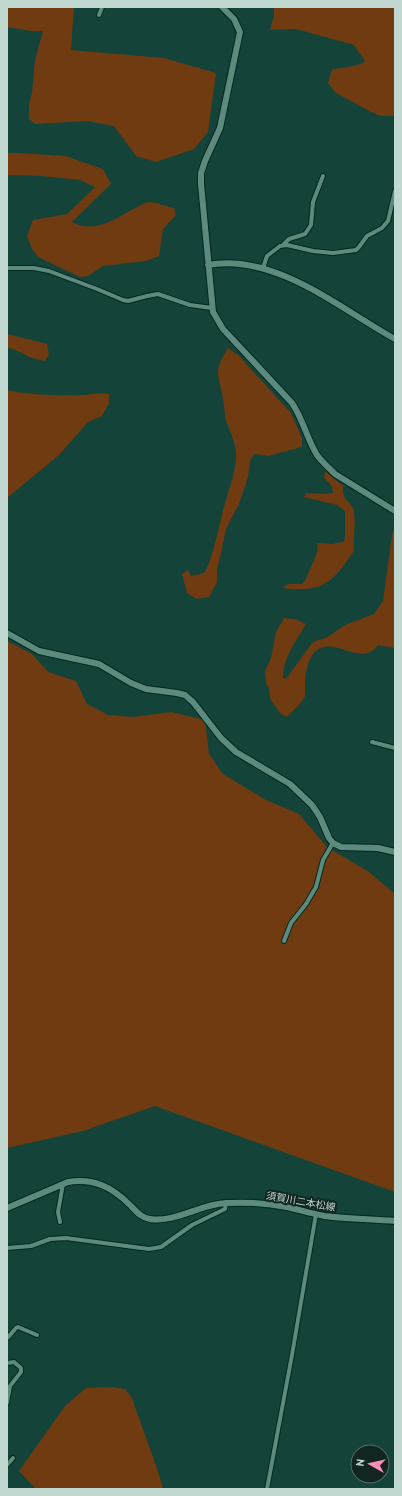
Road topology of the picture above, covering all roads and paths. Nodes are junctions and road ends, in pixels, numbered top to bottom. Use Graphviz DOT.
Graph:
graph roads {
  1 [pos="102,7"];
  2 [pos="222,7"];
  3 [pos="99,15"];
  4 [pos="323,176"];
  5 [pos="395,191"];
  6 [pos="283,245"];
  7 [pos="208,265"];
  8 [pos="7,268"];
  9 [pos="263,268"];
  10 [pos="212,308"];
  11 [pos="395,339"];
  12 [pos="395,511"];
  13 [pos="7,633"];
  14 [pos="372,742"];
  15 [pos="395,748"];
  16 [pos="333,843"];
  17 [pos="395,852"];
  18 [pos="284,940"];
  19 [pos="63,1184"];
  20 [pos="226,1203"];
  21 [pos="7,1208"];
  22 [pos="316,1214"];
  23 [pos="395,1221"];
  24 [pos="60,1222"];
  25 [pos="7,1248"];
  26 [pos="37,1335"];
  27 [pos="7,1338"];
  28 [pos="7,1363"];
  29 [pos="7,1403"];
  30 [pos="13,1458"];
  31 [pos="7,1465"];
  32 [pos="267,1489"];
  1 -- 3 [label="street"];
  2 -- 7 [label="street"];
  4 -- 6 [label="street"];
  5 -- 6 [label="street"];
  6 -- 9 [label="street"];
  7 -- 9 [label="street"];
  7 -- 10 [label="street"];
  8 -- 10 [label="street"];
  9 -- 11 [label="street"];
  10 -- 12 [label="street"];
  13 -- 16 [label="street"];
  14 -- 15 [label="street"];
  16 -- 17 [label="street"];
  16 -- 18 [label="street"];
  19 -- 20 [label="street, 須賀川二本松線"];
  19 -- 21 [label="street, 須賀川二本松線"];
  19 -- 24 [label="street"];
  20 -- 22 [label="street, 須賀川二本松線"];
  20 -- 25 [label="street"];
  22 -- 23 [label="street, 須賀川二本松線"];
  22 -- 32 [label="street"];
  26 -- 27 [label="street"];
  28 -- 29 [label="street"];
  30 -- 31 [label="street"];
}
